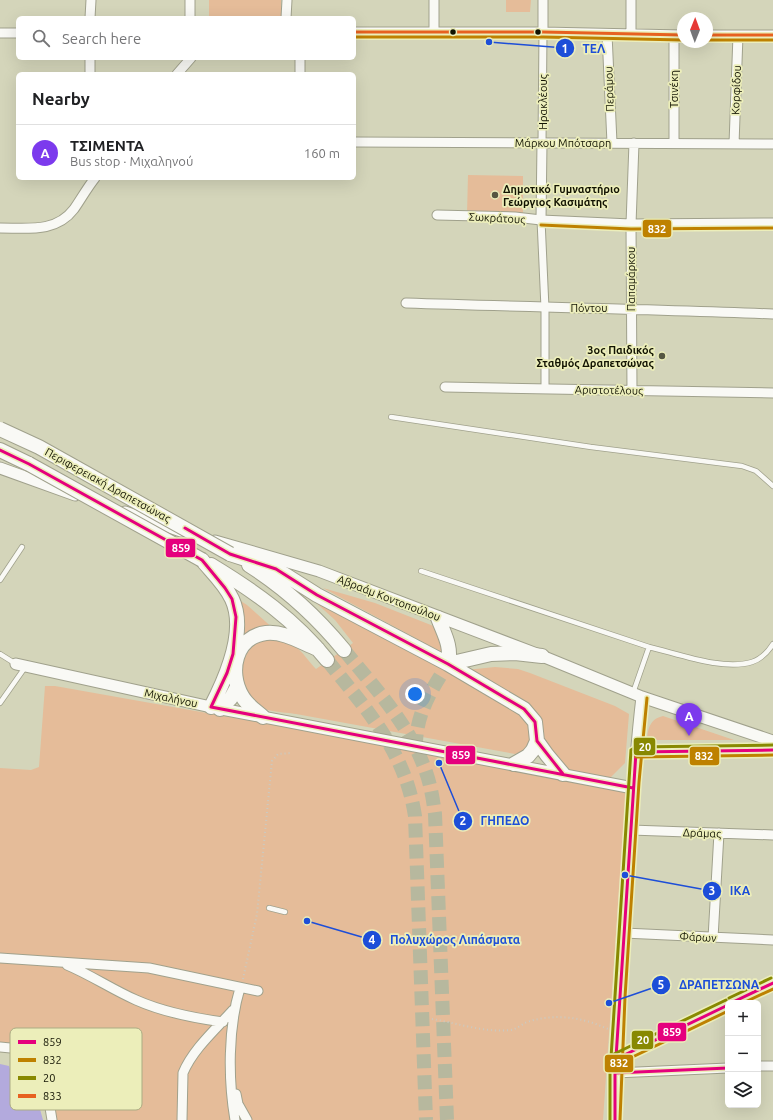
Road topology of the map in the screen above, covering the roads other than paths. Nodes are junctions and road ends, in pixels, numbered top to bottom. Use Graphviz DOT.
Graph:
graph roads {
  1 [pos="91,0"];
  2 [pos="190,0"];
  3 [pos="287,0"];
  4 [pos="434,0"];
  5 [pos="543,0"];
  6 [pos="631,0"];
  7 [pos="90,16"];
  8 [pos="190,16"];
  9 [pos="286,16"];
  10 [pos="356,32"];
  11 [pos="434,32"];
  12 [pos="543,32"];
  13 [pos="0,33"];
  14 [pos="16,33"];
  15 [pos="607,34"];
  16 [pos="631,35"];
  17 [pos="677,35"];
  18 [pos="713,35"];
  19 [pos="738,36"];
  20 [pos="773,36"];
  21 [pos="678,48"];
  22 [pos="90,60"];
  23 [pos="181,60"];
  24 [pos="189,60"];
  25 [pos="300,60"];
  26 [pos="90,72"];
  27 [pos="179,72"];
  28 [pos="300,72"];
  29 [pos="356,142"];
  30 [pos="542,143"];
  31 [pos="612,143"];
  32 [pos="634,143"];
  33 [pos="674,143"];
  34 [pos="734,144"];
  35 [pos="773,144"];
  36 [pos="91,180"];
  37 [pos="437,215"];
  38 [pos="540,220"];
  39 [pos="773,223"];
  40 [pos="631,224"];
  41 [pos="0,228"];
  42 [pos="406,303"];
  43 [pos="545,308"];
  44 [pos="631,308"];
  45 [pos="773,314"];
  46 [pos="445,387"];
  47 [pos="544,389"];
  48 [pos="632,391"];
  49 [pos="773,393"];
  50 [pos="390,418"];
  51 [pos="0,429"];
  52 [pos="0,450"];
  53 [pos="0,468"];
  54 [pos="773,486"];
  55 [pos="22,547"];
  56 [pos="230,554"];
  57 [pos="202,560"];
  58 [pos="421,572"];
  59 [pos="0,580"];
  60 [pos="438,618"];
  61 [pos="773,644"];
  62 [pos="649,647"];
  63 [pos="318,649"];
  64 [pos="344,650"];
  65 [pos="0,654"];
  66 [pos="542,656"];
  67 [pos="328,660"];
  68 [pos="448,664"];
  69 [pos="21,665"];
  70 [pos="237,687"];
  71 [pos="638,695"];
  72 [pos="0,704"];
  73 [pos="215,708"];
  74 [pos="263,717"];
  75 [pos="537,741"];
  76 [pos="773,741"];
  77 [pos="773,750"];
  78 [pos="636,752"];
  79 [pos="514,764"];
  80 [pos="563,774"];
  81 [pos="633,788"];
  82 [pos="631,830"];
  83 [pos="719,833"];
  84 [pos="773,835"];
  85 [pos="269,908"];
  86 [pos="285,912"];
  87 [pos="624,933"];
  88 [pos="713,938"];
  89 [pos="773,940"];
  90 [pos="0,958"];
  91 [pos="62,963"];
  92 [pos="773,983"];
  93 [pos="240,988"];
  94 [pos="258,991"];
  95 [pos="737,1000"];
  96 [pos="725,1006"];
  97 [pos="233,1010"];
  98 [pos="222,1022"];
  99 [pos="0,1047"];
  100 [pos="10,1048"];
  101 [pos="616,1059"];
  102 [pos="761,1066"];
  103 [pos="773,1066"];
  104 [pos="725,1068"];
  105 [pos="231,1070"];
  106 [pos="615,1073"];
  107 [pos="50,1110"];
  108 [pos="52,1120"];
  109 [pos="182,1120"];
  110 [pos="235,1120"];
  111 [pos="247,1120"];
  112 [pos="615,1120"];
  1 -- 7 [label="street"];
  2 -- 8 [label="street"];
  3 -- 9 [label="street"];
  4 -- 11 [label="street"];
  5 -- 12 [label="street"];
  6 -- 16 [label="street"];
  10 -- 11 [label="street"];
  11 -- 12 [label="street"];
  12 -- 15 [label="street"];
  12 -- 30 [label="street, Ηρακλέους"];
  13 -- 14 [label="street"];
  15 -- 16 [label="street"];
  15 -- 31 [label="street, Περάμου"];
  16 -- 17 [label="street"];
  18 -- 19 [label="street"];
  19 -- 20 [label="street"];
  19 -- 34 [label="street, Κορφίδου"];
  21 -- 33 [label="street, Τσινέκη"];
  22 -- 26 [label="street"];
  23 -- 27 [label="street"];
  24 -- 27 [label="street"];
  25 -- 28 [label="street"];
  29 -- 30 [label="street, Μάρκου Μπότσαρη"];
  30 -- 31 [label="street, Μάρκου Μπότσαρη"];
  30 -- 38 [label="street, Ηρακλέους"];
  31 -- 32 [label="street, Μάρκου Μπότσαρη"];
  32 -- 33 [label="street, Μάρκου Μπότσαρη"];
  32 -- 40 [label="street, Παπαμάρκου"];
  33 -- 34 [label="street, Μάρκου Μπότσαρη"];
  34 -- 35 [label="street, Μάρκου Μπότσαρη"];
  36 -- 41 [label="street"];
  37 -- 38 [label="street, Σωκράτους"];
  38 -- 40 [label="street, Σωκράτους"];
  38 -- 43 [label="street"];
  39 -- 40 [label="street, Σωκράτους"];
  40 -- 44 [label="street, Παπαμάρκου"];
  42 -- 43 [label="street, Πόντου"];
  43 -- 44 [label="street, Πόντου"];
  43 -- 47 [label="street"];
  44 -- 45 [label="street, Πόντου"];
  44 -- 48 [label="street, Παπαμάρκου"];
  46 -- 47 [label="street, Αριστοτέλους"];
  47 -- 48 [label="street, Αριστοτέλους"];
  48 -- 49 [label="street, Αριστοτέλους"];
  50 -- 54 [label="lane"];
  51 -- 56 [label="main road, Περιφερειακή Δραπετσώνας, bridge"];
  52 -- 57 [label="main road, Περιφερειακή Δραπετσώνας, bridge"];
  53 -- 60 [label="street, Αβραάμ Κοντοπούλου"];
  55 -- 59 [label="lane"];
  56 -- 64 [label="main road, Περιφερειακή Δραπετσώνας"];
  56 -- 68 [label="main road"];
  57 -- 63 [label="main road, Περιφερειακή Δραπετσώνας"];
  57 -- 73 [label="main road"];
  58 -- 62 [label="lane"];
  60 -- 66 [label="street, Αβραάμ Κοντοπούλου"];
  60 -- 68 [label="main road"];
  61 -- 62 [label="lane"];
  62 -- 71 [label="lane"];
  63 -- 67 [label="main road, Περιφερειακή Δραπετσώνας"];
  63 -- 70 [label="main road"];
  65 -- 69 [label="lane"];
  66 -- 68 [label="main road"];
  66 -- 71 [label="street, Αβραάμ Κοντοπούλου"];
  68 -- 75 [label="main road"];
  69 -- 72 [label="lane"];
  69 -- 73 [label="street, Μιχαλήνου"];
  70 -- 73 [label="main road"];
  70 -- 74 [label="main road"];
  71 -- 76 [label="street, Αβραάμ Κοντοπούλου"];
  71 -- 78 [label="street"];
  73 -- 74 [label="street, Μιχαλήνου"];
  74 -- 79 [label="street, Μιχαλήνου"];
  75 -- 79 [label="main road"];
  75 -- 80 [label="main road"];
  77 -- 78 [label="street"];
  78 -- 81 [label="street"];
  79 -- 80 [label="street, Μιχαλήνου"];
  80 -- 81 [label="street, Μιχαλήνου"];
  81 -- 82 [label="street"];
  82 -- 83 [label="street, Δράμας"];
  82 -- 87 [label="street"];
  83 -- 84 [label="street, Δράμας"];
  83 -- 88 [label="street"];
  85 -- 86 [label="lane"];
  87 -- 88 [label="street, Φάρων"];
  87 -- 101 [label="street"];
  88 -- 89 [label="street, Φάρων"];
  90 -- 91 [label="street"];
  91 -- 93 [label="street"];
  91 -- 98 [label="street"];
  92 -- 95 [label="street"];
  93 -- 94 [label="street"];
  93 -- 97 [label="street"];
  96 -- 101 [label="street"];
  97 -- 98 [label="street"];
  97 -- 105 [label="street"];
  98 -- 109 [label="street"];
  99 -- 100 [label="street"];
  101 -- 106 [label="street"];
  102 -- 103 [label="street"];
  104 -- 106 [label="street"];
  105 -- 110 [label="street"];
  105 -- 111 [label="street"];
  106 -- 112 [label="street"];
  107 -- 108 [label="street"];
}
